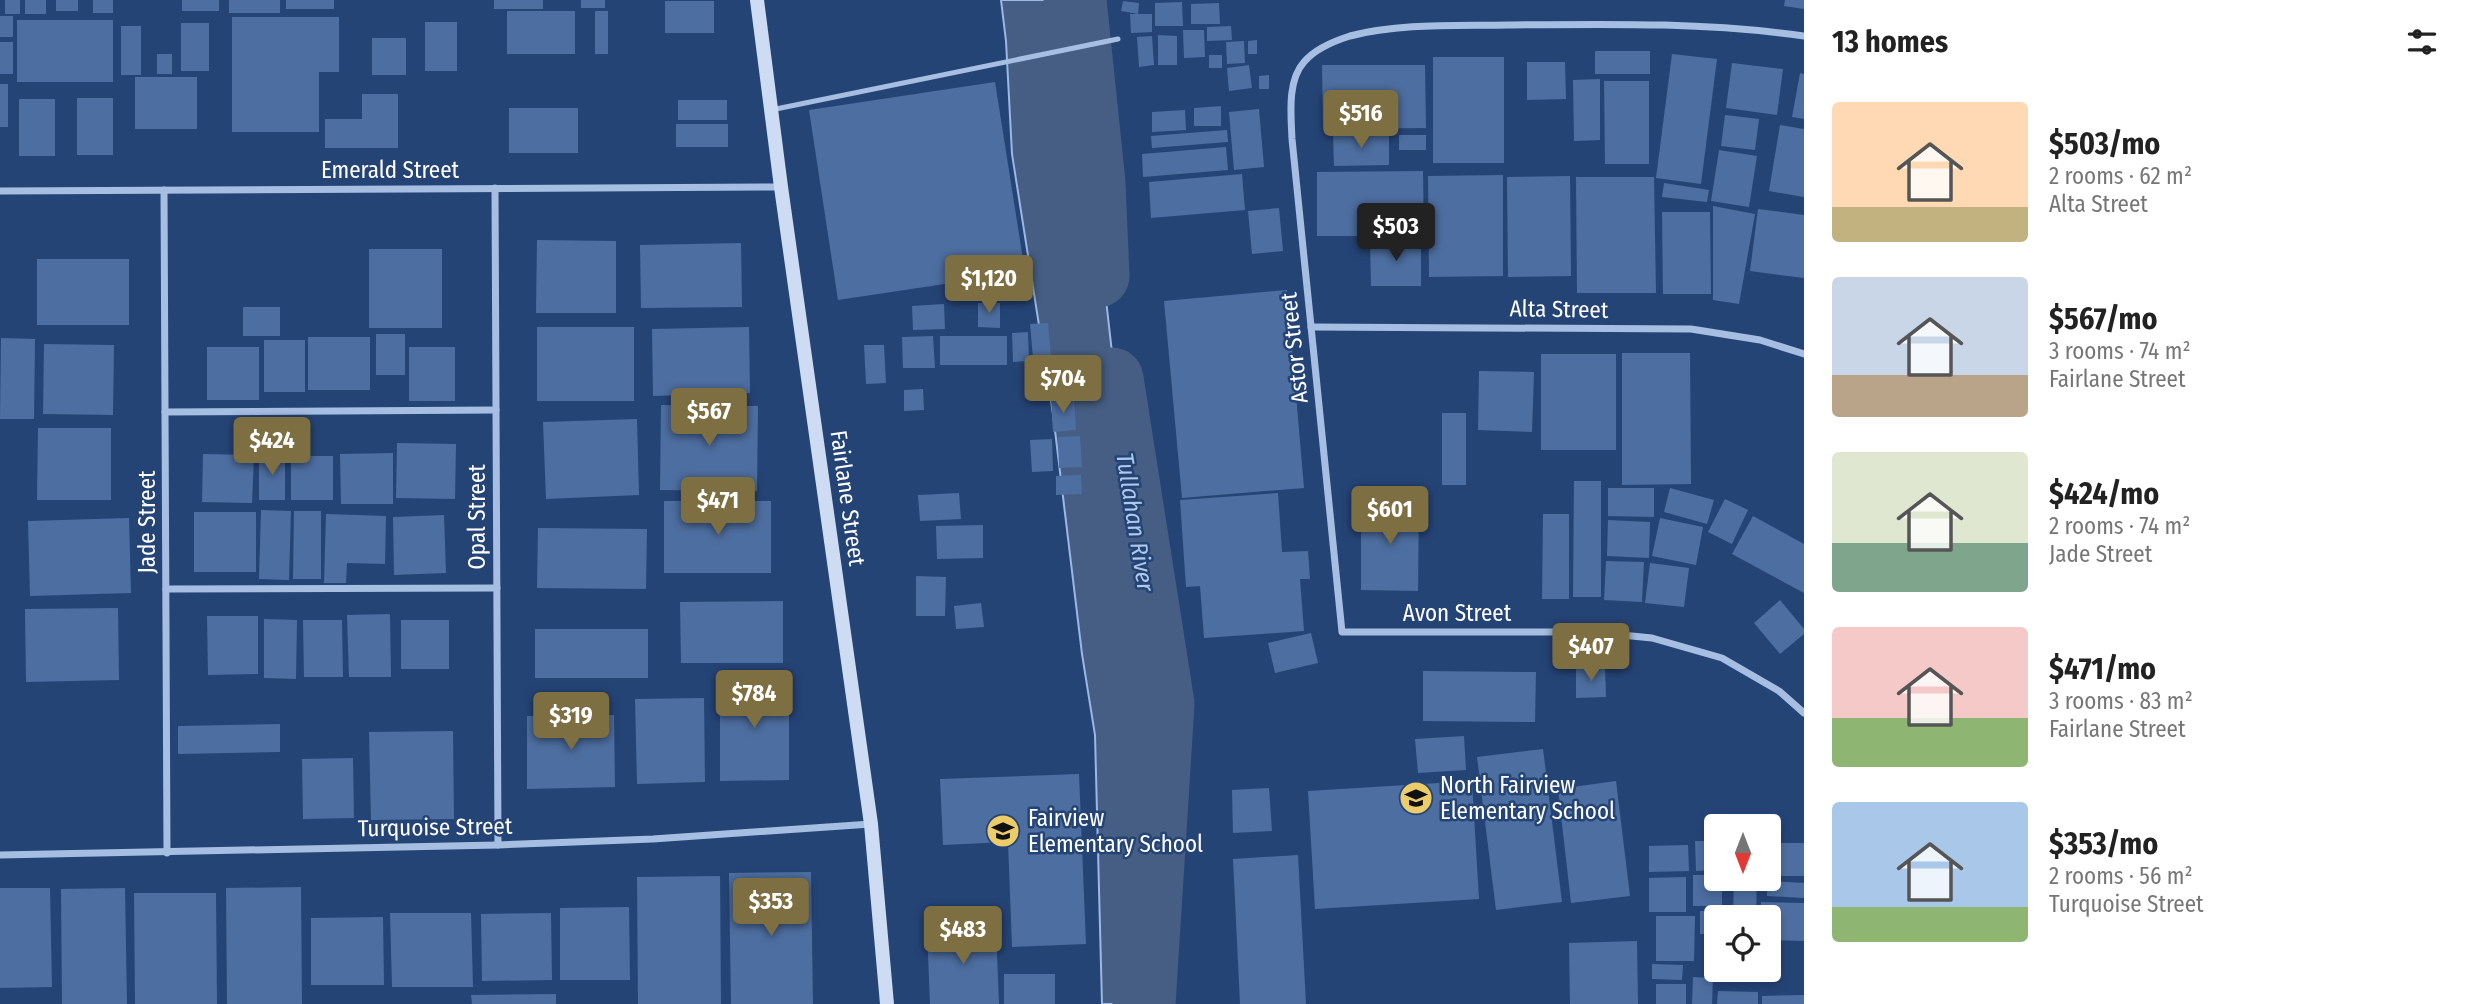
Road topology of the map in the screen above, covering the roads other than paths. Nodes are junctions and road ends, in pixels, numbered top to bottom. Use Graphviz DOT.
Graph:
graph roads {
  1 [pos="757,0"];
  2 [pos="1804,36"];
  3 [pos="1118,39"];
  4 [pos="771,110"];
  5 [pos="781,187"];
  6 [pos="495,188"];
  7 [pos="164,190"];
  8 [pos="0,191"];
  9 [pos="1311,327"];
  10 [pos="1804,354"];
  11 [pos="496,410"];
  12 [pos="165,412"];
  13 [pos="496,588"];
  14 [pos="166,589"];
  15 [pos="1342,632"];
  16 [pos="1804,713"];
  17 [pos="871,824"];
  18 [pos="498,845"];
  19 [pos="167,853"];
  20 [pos="0,855"];
  21 [pos="887,1004"];
  1 -- 4 [label="street, Fairlane Street"];
  2 -- 9 [label="street, Astor Street"];
  3 -- 4 [label="lane"];
  4 -- 5 [label="street, Fairlane Street"];
  5 -- 6 [label="street, Emerald Street"];
  5 -- 17 [label="street, Fairlane Street"];
  6 -- 7 [label="street, Emerald Street"];
  6 -- 11 [label="street, Opal Street"];
  7 -- 8 [label="street, Emerald Street"];
  7 -- 12 [label="street, Jade Street"];
  9 -- 10 [label="street, Alta Street"];
  9 -- 15 [label="street, Astor Street"];
  11 -- 12 [label="street"];
  11 -- 13 [label="street, Opal Street"];
  12 -- 14 [label="street, Jade Street"];
  13 -- 14 [label="street"];
  13 -- 18 [label="street, Opal Street"];
  14 -- 19 [label="street, Jade Street"];
  15 -- 16 [label="street, Avon Street"];
  17 -- 18 [label="street, Turquoise Street"];
  17 -- 21 [label="street, Fairlane Street"];
  18 -- 19 [label="street, Turquoise Street"];
  19 -- 20 [label="street, Turquoise Street"];
}
